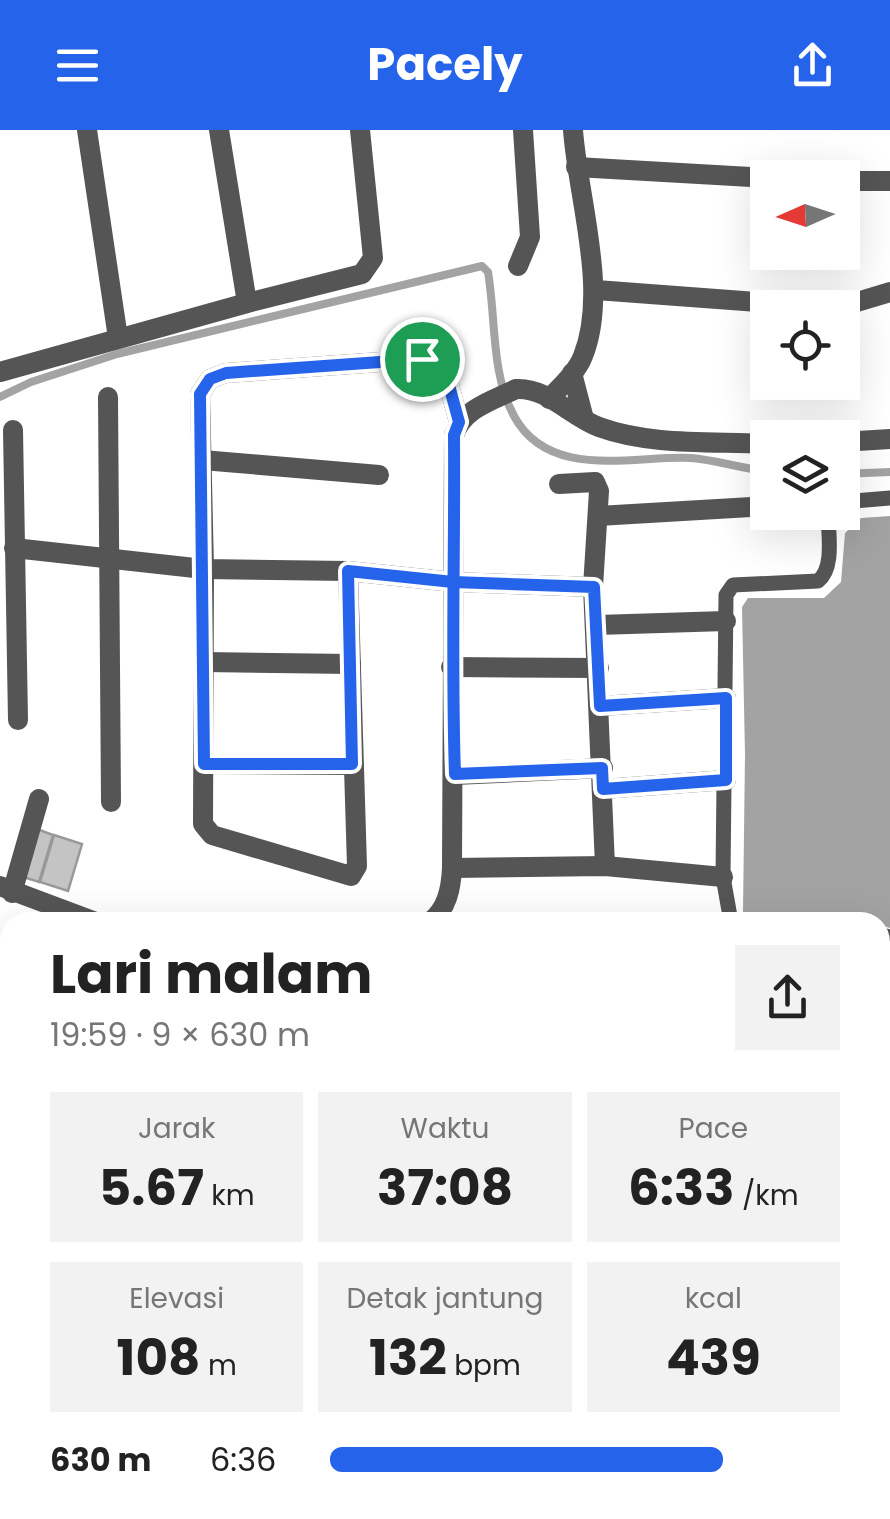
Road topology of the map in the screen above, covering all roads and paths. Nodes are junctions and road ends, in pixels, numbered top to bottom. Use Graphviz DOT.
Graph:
graph roads {
  1 [pos="88,130"];
  2 [pos="219,130"];
  3 [pos="360,130"];
  4 [pos="524,130"];
  5 [pos="573,130"];
  6 [pos="576,167"];
  7 [pos="750,177"];
  8 [pos="860,181"];
  9 [pos="890,181"];
  10 [pos="518,266"];
  11 [pos="596,290"];
  12 [pos="890,292"];
  13 [pos="247,302"];
  14 [pos="118,338"];
  15 [pos="0,372"];
  16 [pos="572,373"];
  17 [pos="108,397"];
  18 [pos="549,399"];
  19 [pos="584,419"];
  20 [pos="459,422"];
  21 [pos="12,430"];
  22 [pos="890,439"];
  23 [pos="860,441"];
  24 [pos="750,443"];
  25 [pos="202,460"];
  26 [pos="379,475"];
  27 [pos="559,484"];
  28 [pos="890,498"];
  29 [pos="860,500"];
  30 [pos="750,507"];
  31 [pos="598,516"];
  32 [pos="828,530"];
  33 [pos="14,548"];
  34 [pos="107,558"];
  35 [pos="204,570"];
  36 [pos="348,571"];
  37 [pos="453,582"];
  38 [pos="594,587"];
  39 [pos="726,621"];
  40 [pos="596,625"];
  41 [pos="204,662"];
  42 [pos="351,664"];
  43 [pos="451,667"];
  44 [pos="599,668"];
  45 [pos="726,698"];
  46 [pos="600,706"];
  47 [pos="18,720"];
  48 [pos="204,764"];
  49 [pos="352,764"];
  50 [pos="455,774"];
  51 [pos="603,778"];
  52 [pos="726,780"];
  53 [pos="39,799"];
  54 [pos="112,802"];
  55 [pos="604,866"];
  56 [pos="452,868"];
  57 [pos="723,877"];
  58 [pos="6,890"];
  59 [pos="68,912"];
  60 [pos="438,912"];
  61 [pos="729,912"];
  1 -- 14 [label="street"];
  2 -- 13 [label="street"];
  3 -- 13 [label="street"];
  4 -- 10 [label="street"];
  5 -- 6 [label="street"];
  6 -- 7 [label="street"];
  6 -- 11 [label="street"];
  8 -- 9 [label="street"];
  11 -- 12 [label="street"];
  11 -- 16 [label="street"];
  13 -- 14 [label="street"];
  14 -- 15 [label="street"];
  16 -- 18 [label="street"];
  16 -- 19 [label="street"];
  17 -- 34 [label="street"];
  18 -- 19 [label="street"];
  18 -- 20 [label="street"];
  19 -- 24 [label="street"];
  20 -- 25 [label="street"];
  20 -- 37 [label="street"];
  21 -- 33 [label="street"];
  22 -- 23 [label="street"];
  25 -- 26 [label="street"];
  25 -- 35 [label="street"];
  27 -- 31 [label="street"];
  28 -- 29 [label="street"];
  30 -- 31 [label="street"];
  31 -- 38 [label="street"];
  32 -- 39 [label="street"];
  33 -- 34 [label="street"];
  33 -- 47 [label="street"];
  34 -- 35 [label="street"];
  34 -- 54 [label="street"];
  35 -- 36 [label="street"];
  35 -- 41 [label="street"];
  36 -- 37 [label="street"];
  36 -- 42 [label="street"];
  37 -- 38 [label="street"];
  37 -- 43 [label="street"];
  38 -- 40 [label="street"];
  39 -- 40 [label="street"];
  39 -- 45 [label="street"];
  40 -- 44 [label="street"];
  41 -- 42 [label="street"];
  41 -- 48 [label="street"];
  42 -- 49 [label="street"];
  43 -- 44 [label="street"];
  43 -- 50 [label="street"];
  44 -- 46 [label="street"];
  45 -- 46 [label="street"];
  45 -- 52 [label="street"];
  46 -- 51 [label="street"];
  48 -- 49 [label="street"];
  48 -- 49 [label="street"];
  50 -- 51 [label="street"];
  50 -- 56 [label="street"];
  51 -- 52 [label="street"];
  51 -- 55 [label="street"];
  52 -- 57 [label="street"];
  53 -- 58 [label="street"];
  55 -- 56 [label="street"];
  55 -- 57 [label="street"];
  56 -- 60 [label="street"];
  57 -- 61 [label="street"];
  58 -- 59 [label="street"];
}
